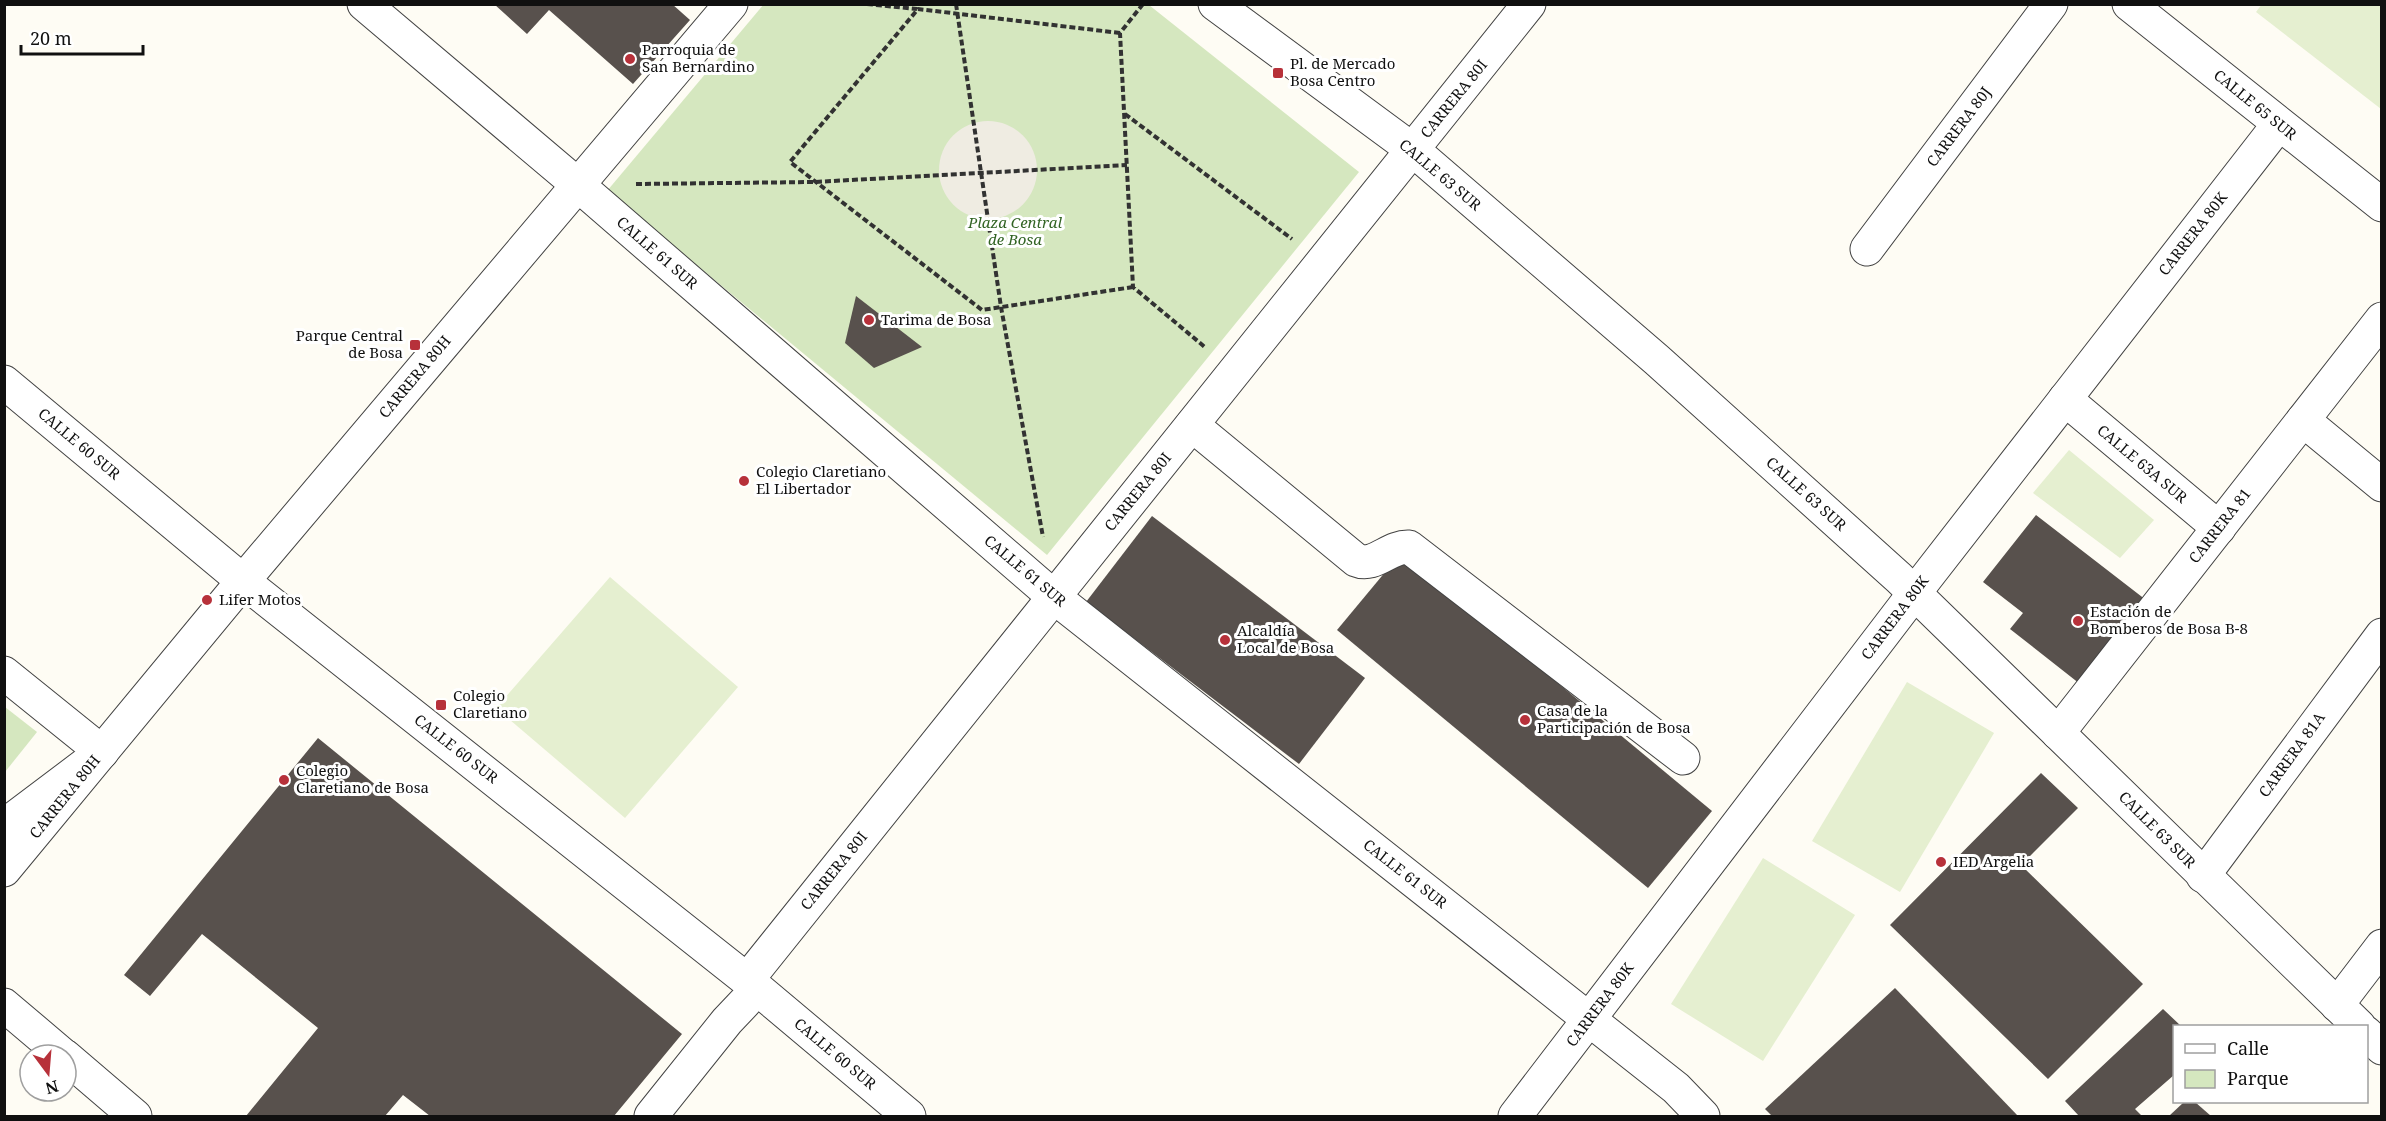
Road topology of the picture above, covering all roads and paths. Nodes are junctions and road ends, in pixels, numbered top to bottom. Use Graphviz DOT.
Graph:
graph roads {
  1 [pos="364,4"];
  2 [pos="731,4"];
  3 [pos="867,4"];
  4 [pos="956,4"];
  5 [pos="1143,4"];
  6 [pos="1215,4"];
  7 [pos="1529,4"];
  8 [pos="2051,4"];
  9 [pos="2129,4"];
  10 [pos="918,9"];
  11 [pos="957,14"];
  12 [pos="1120,33"];
  13 [pos="1124,114"];
  14 [pos="2278,124"];
  15 [pos="1413,150"];
  16 [pos="1127,165"];
  17 [pos="981,173"];
  18 [pos="814,182"];
  19 [pos="578,185"];
  20 [pos="2382,205"];
  21 [pos="1867,249"];
  22 [pos="1323,262"];
  23 [pos="1132,287"];
  24 [pos="1001,307"];
  25 [pos="2382,319"];
  26 [pos="1235,372"];
  27 [pos="4,382"];
  28 [pos="2065,399"];
  29 [pos="2303,420"];
  30 [pos="1192,425"];
  31 [pos="2382,485"];
  32 [pos="2219,528"];
  33 [pos="1044,539"];
  34 [pos="243,581"];
  35 [pos="1916,593"];
  36 [pos="1054,597"];
  37 [pos="2382,635"];
  38 [pos="4,673"];
  39 [pos="2058,733"];
  40 [pos="102,752"];
  41 [pos="1683,758"];
  42 [pos="4,826"];
  43 [pos="4,870"];
  44 [pos="2203,876"];
  45 [pos="2382,946"];
  46 [pos="746,991"];
  47 [pos="4,1005"];
  48 [pos="2348,1016"];
  49 [pos="1589,1020"];
  50 [pos="2368,1034"];
  51 [pos="49,1043"];
  52 [pos="2382,1048"];
  53 [pos="78,1067"];
  54 [pos="135,1116"];
  55 [pos="651,1116"];
  56 [pos="909,1116"];
  57 [pos="1515,1116"];
  58 [pos="1703,1116"];
  1 -- 19 [label="street, CALLE 61 SUR"];
  2 -- 19 [label="street, CARRERA 80H"];
  3 -- 10 [label="path"];
  4 -- 11 [label="path"];
  5 -- 12 [label="path"];
  6 -- 15 [label="street, CALLE 63 SUR"];
  7 -- 15 [label="street, CARRERA 80I"];
  8 -- 21 [label="street, CARRERA 80J"];
  9 -- 14 [label="street, CALLE 65 SUR"];
  10 -- 11 [label="path"];
  10 -- 18 [label="path"];
  11 -- 12 [label="path"];
  11 -- 17 [label="path"];
  12 -- 13 [label="path"];
  13 -- 16 [label="path"];
  13 -- 22 [label="path"];
  14 -- 20 [label="street, CALLE 65 SUR"];
  14 -- 28 [label="street, CARRERA 80K"];
  15 -- 22 [label="street, CARRERA 80I"];
  15 -- 35 [label="street, CALLE 63 SUR"];
  16 -- 17 [label="path"];
  16 -- 23 [label="path"];
  17 -- 18 [label="path"];
  17 -- 24 [label="path"];
  18 -- 19 [label="path"];
  18 -- 24 [label="path"];
  19 -- 34 [label="street, CARRERA 80H"];
  19 -- 36 [label="street, CALLE 61 SUR"];
  22 -- 26 [label="street, CARRERA 80I"];
  23 -- 24 [label="path"];
  23 -- 26 [label="path"];
  24 -- 33 [label="path"];
  25 -- 29 [label="street, CARRERA 81"];
  26 -- 30 [label="street, CARRERA 80I"];
  27 -- 34 [label="street, CALLE 60 SUR"];
  28 -- 32 [label="street, CALLE 63A SUR"];
  28 -- 35 [label="street, CARRERA 80K"];
  29 -- 31 [label="street"];
  29 -- 32 [label="street, CARRERA 81"];
  30 -- 36 [label="street, CARRERA 80I"];
  30 -- 41 [label="street"];
  32 -- 39 [label="street, CARRERA 81"];
  34 -- 40 [label="street, CARRERA 80H"];
  34 -- 46 [label="street, CALLE 60 SUR"];
  35 -- 39 [label="street, CALLE 63 SUR"];
  35 -- 49 [label="street, CARRERA 80K"];
  36 -- 46 [label="street, CARRERA 80I"];
  36 -- 49 [label="street, CALLE 61 SUR"];
  37 -- 44 [label="street, CARRERA 81A"];
  38 -- 40 [label="street"];
  39 -- 44 [label="street, CALLE 63 SUR"];
  40 -- 42 [label="street, CARRERA 80H"];
  40 -- 43 [label="street, CARRERA 80H"];
  44 -- 48 [label="street, CALLE 63 SUR"];
  45 -- 48 [label="street"];
  46 -- 55 [label="street, CARRERA 80I"];
  46 -- 56 [label="street, CALLE 60 SUR"];
  47 -- 51 [label="street"];
  49 -- 57 [label="street, CARRERA 80K"];
  49 -- 58 [label="street, CALLE 61 SUR"];
  50 -- 52 [label="street"];
  53 -- 54 [label="street"];
}
